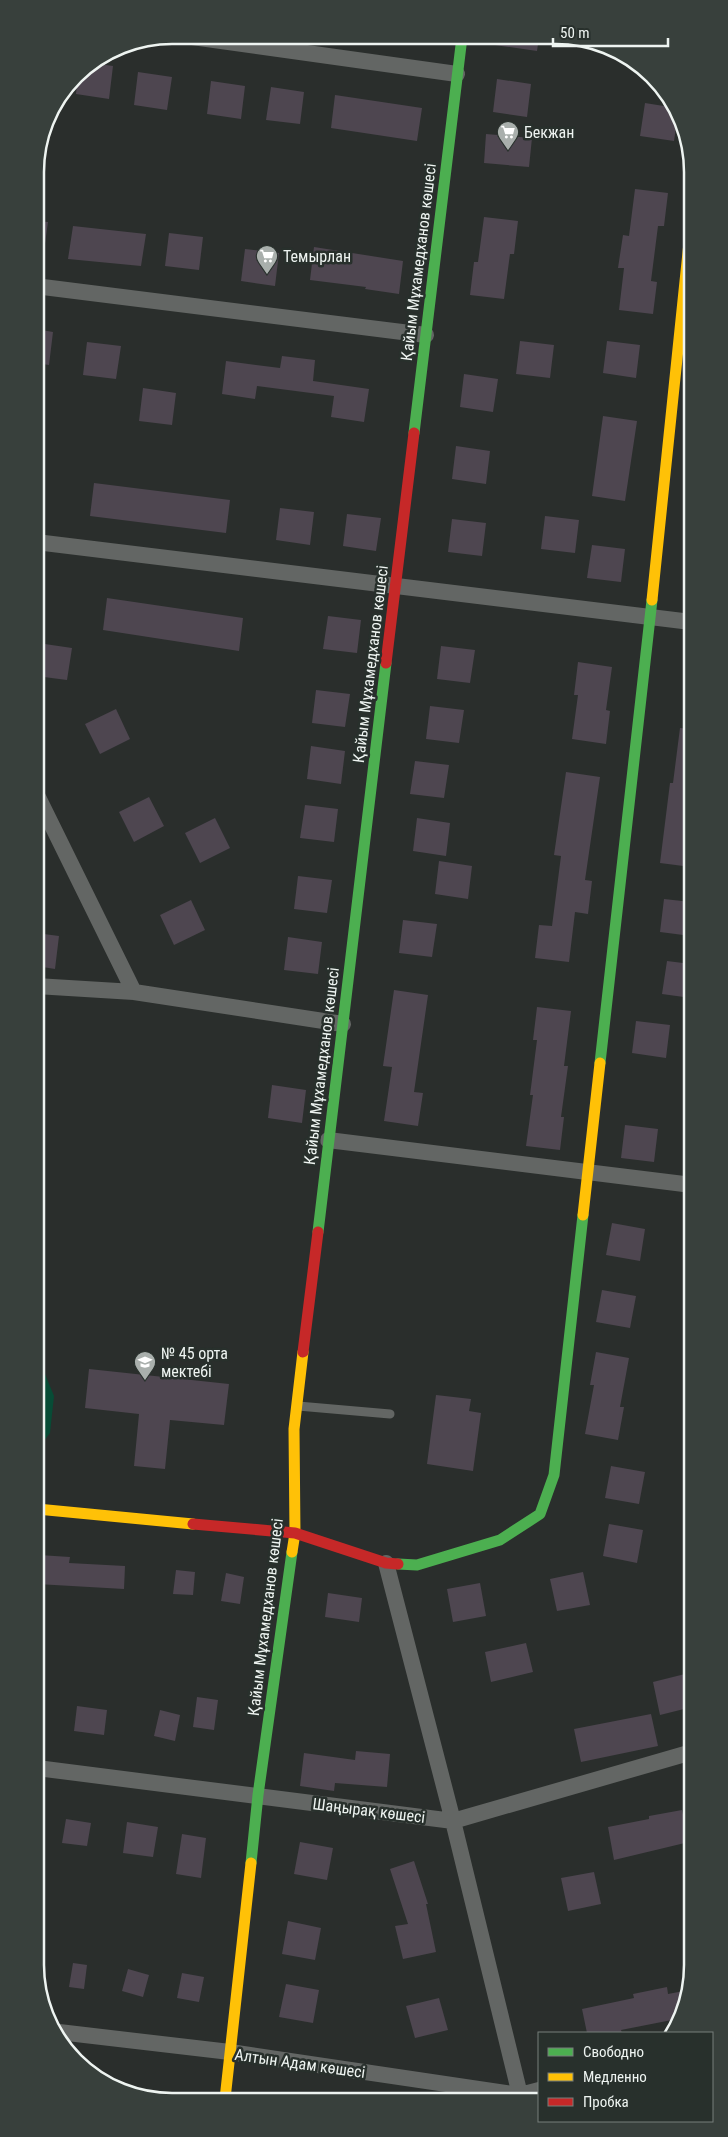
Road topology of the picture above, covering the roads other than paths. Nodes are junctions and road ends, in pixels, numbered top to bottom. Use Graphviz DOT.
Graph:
graph roads {
  1 [pos="242,44"];
  2 [pos="461,44"];
  3 [pos="457,74"];
  4 [pos="44,287"];
  5 [pos="684,291"];
  6 [pos="426,335"];
  7 [pos="44,543"];
  8 [pos="395,585"];
  9 [pos="650,618"];
  10 [pos="684,621"];
  11 [pos="44,809"];
  12 [pos="44,986"];
  13 [pos="134,992"];
  14 [pos="342,1024"];
  15 [pos="328,1140"];
  16 [pos="589,1172"];
  17 [pos="684,1184"];
  18 [pos="296,1406"];
  19 [pos="390,1414"];
  20 [pos="44,1509"];
  21 [pos="294,1533"];
  22 [pos="386,1563"];
  23 [pos="684,1754"];
  24 [pos="44,1769"];
  25 [pos="258,1795"];
  26 [pos="453,1821"];
  27 [pos="63,2032"];
  28 [pos="230,2052"];
  29 [pos="226,2093"];
  30 [pos="494,2093"];
  31 [pos="519,2093"];
  1 -- 3 [label="street"];
  2 -- 3 [label="street, Қайым Мұхамедханов көшесі"];
  3 -- 6 [label="street, Қайым Мұхамедханов көшесі"];
  4 -- 6 [label="street"];
  5 -- 9 [label="street"];
  6 -- 8 [label="street, Қайым Мұхамедханов көшесі"];
  7 -- 8 [label="street"];
  8 -- 9 [label="street"];
  8 -- 14 [label="street, Қайым Мұхамедханов көшесі"];
  9 -- 10 [label="street"];
  9 -- 16 [label="street"];
  11 -- 13 [label="street"];
  12 -- 13 [label="street"];
  13 -- 14 [label="street"];
  14 -- 15 [label="street, Қайым Мұхамедханов көшесі"];
  15 -- 16 [label="street"];
  15 -- 18 [label="street, Қайым Мұхамедханов көшесі"];
  16 -- 17 [label="street"];
  16 -- 22 [label="street"];
  18 -- 19 [label="lane"];
  18 -- 21 [label="street, Қайым Мұхамедханов көшесі"];
  20 -- 21 [label="street"];
  21 -- 22 [label="street"];
  21 -- 25 [label="street, Қайым Мұхамедханов көшесі"];
  22 -- 26 [label="street"];
  23 -- 26 [label="street, Шаңырақ көшесі"];
  24 -- 25 [label="street, Шаңырақ көшесі"];
  25 -- 26 [label="street, Шаңырақ көшесі"];
  25 -- 28 [label="street, Қайым Мұхамедханов көшесі"];
  26 -- 31 [label="street"];
  27 -- 28 [label="street, Алтын Адам көшесі"];
  28 -- 29 [label="street, Қайым Мұхамедханов көшесі"];
  28 -- 30 [label="street, Алтын Адам көшесі"];
}
